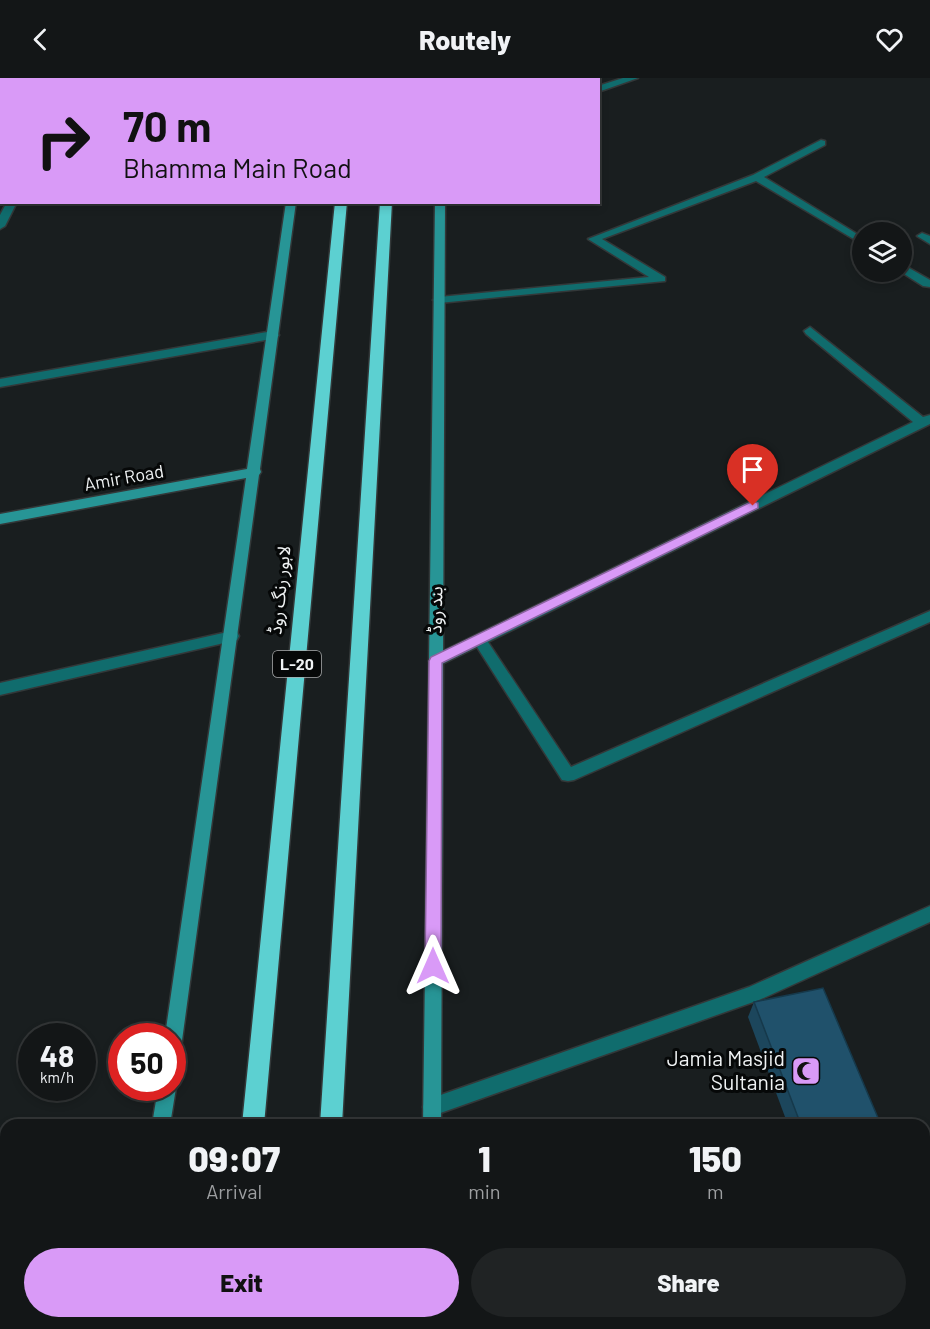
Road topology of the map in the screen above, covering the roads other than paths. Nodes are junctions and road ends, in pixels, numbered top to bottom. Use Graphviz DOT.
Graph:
graph roads {
  1 [pos="633,78"];
  2 [pos="600,88"];
  3 [pos="821,143"];
  4 [pos="757,177"];
  5 [pos="11,204"];
  6 [pos="291,204"];
  7 [pos="341,204"];
  8 [pos="386,204"];
  9 [pos="440,204"];
  10 [pos="0,226"];
  11 [pos="852,235"];
  12 [pos="912,274"];
  13 [pos="930,283"];
  14 [pos="439,300"];
  15 [pos="810,331"];
  16 [pos="273,335"];
  17 [pos="0,383"];
  18 [pos="926,421"];
  19 [pos="255,472"];
  20 [pos="0,519"];
  21 [pos="930,616"];
  22 [pos="232,636"];
  23 [pos="479,639"];
  24 [pos="436,661"];
  25 [pos="0,689"];
  26 [pos="930,914"];
  27 [pos="176,1023"];
  28 [pos="165,1101"];
  29 [pos="432,1107"];
  30 [pos="162,1119"];
  31 [pos="253,1119"];
  32 [pos="331,1119"];
  33 [pos="432,1119"];
  1 -- 2 [label="street"];
  3 -- 4 [label="street"];
  4 -- 11 [label="street"];
  4 -- 14 [label="street"];
  5 -- 10 [label="street"];
  6 -- 16 [label="main road"];
  7 -- 31 [label="highway, لاہور رنگ روڈ / L-20"];
  8 -- 32 [label="highway"];
  9 -- 14 [label="main road, بند روڈ"];
  12 -- 13 [label="street"];
  14 -- 24 [label="main road, بند روڈ"];
  15 -- 18 [label="street"];
  16 -- 17 [label="street"];
  16 -- 19 [label="main road"];
  18 -- 23 [label="street"];
  19 -- 20 [label="main road, Amir Road"];
  19 -- 22 [label="main road"];
  21 -- 23 [label="street"];
  22 -- 25 [label="street"];
  22 -- 27 [label="main road"];
  23 -- 24 [label="street"];
  24 -- 29 [label="main road, بند روڈ"];
  26 -- 29 [label="street"];
  28 -- 30 [label="main road"];
  29 -- 33 [label="main road, بند روڈ"];
}
